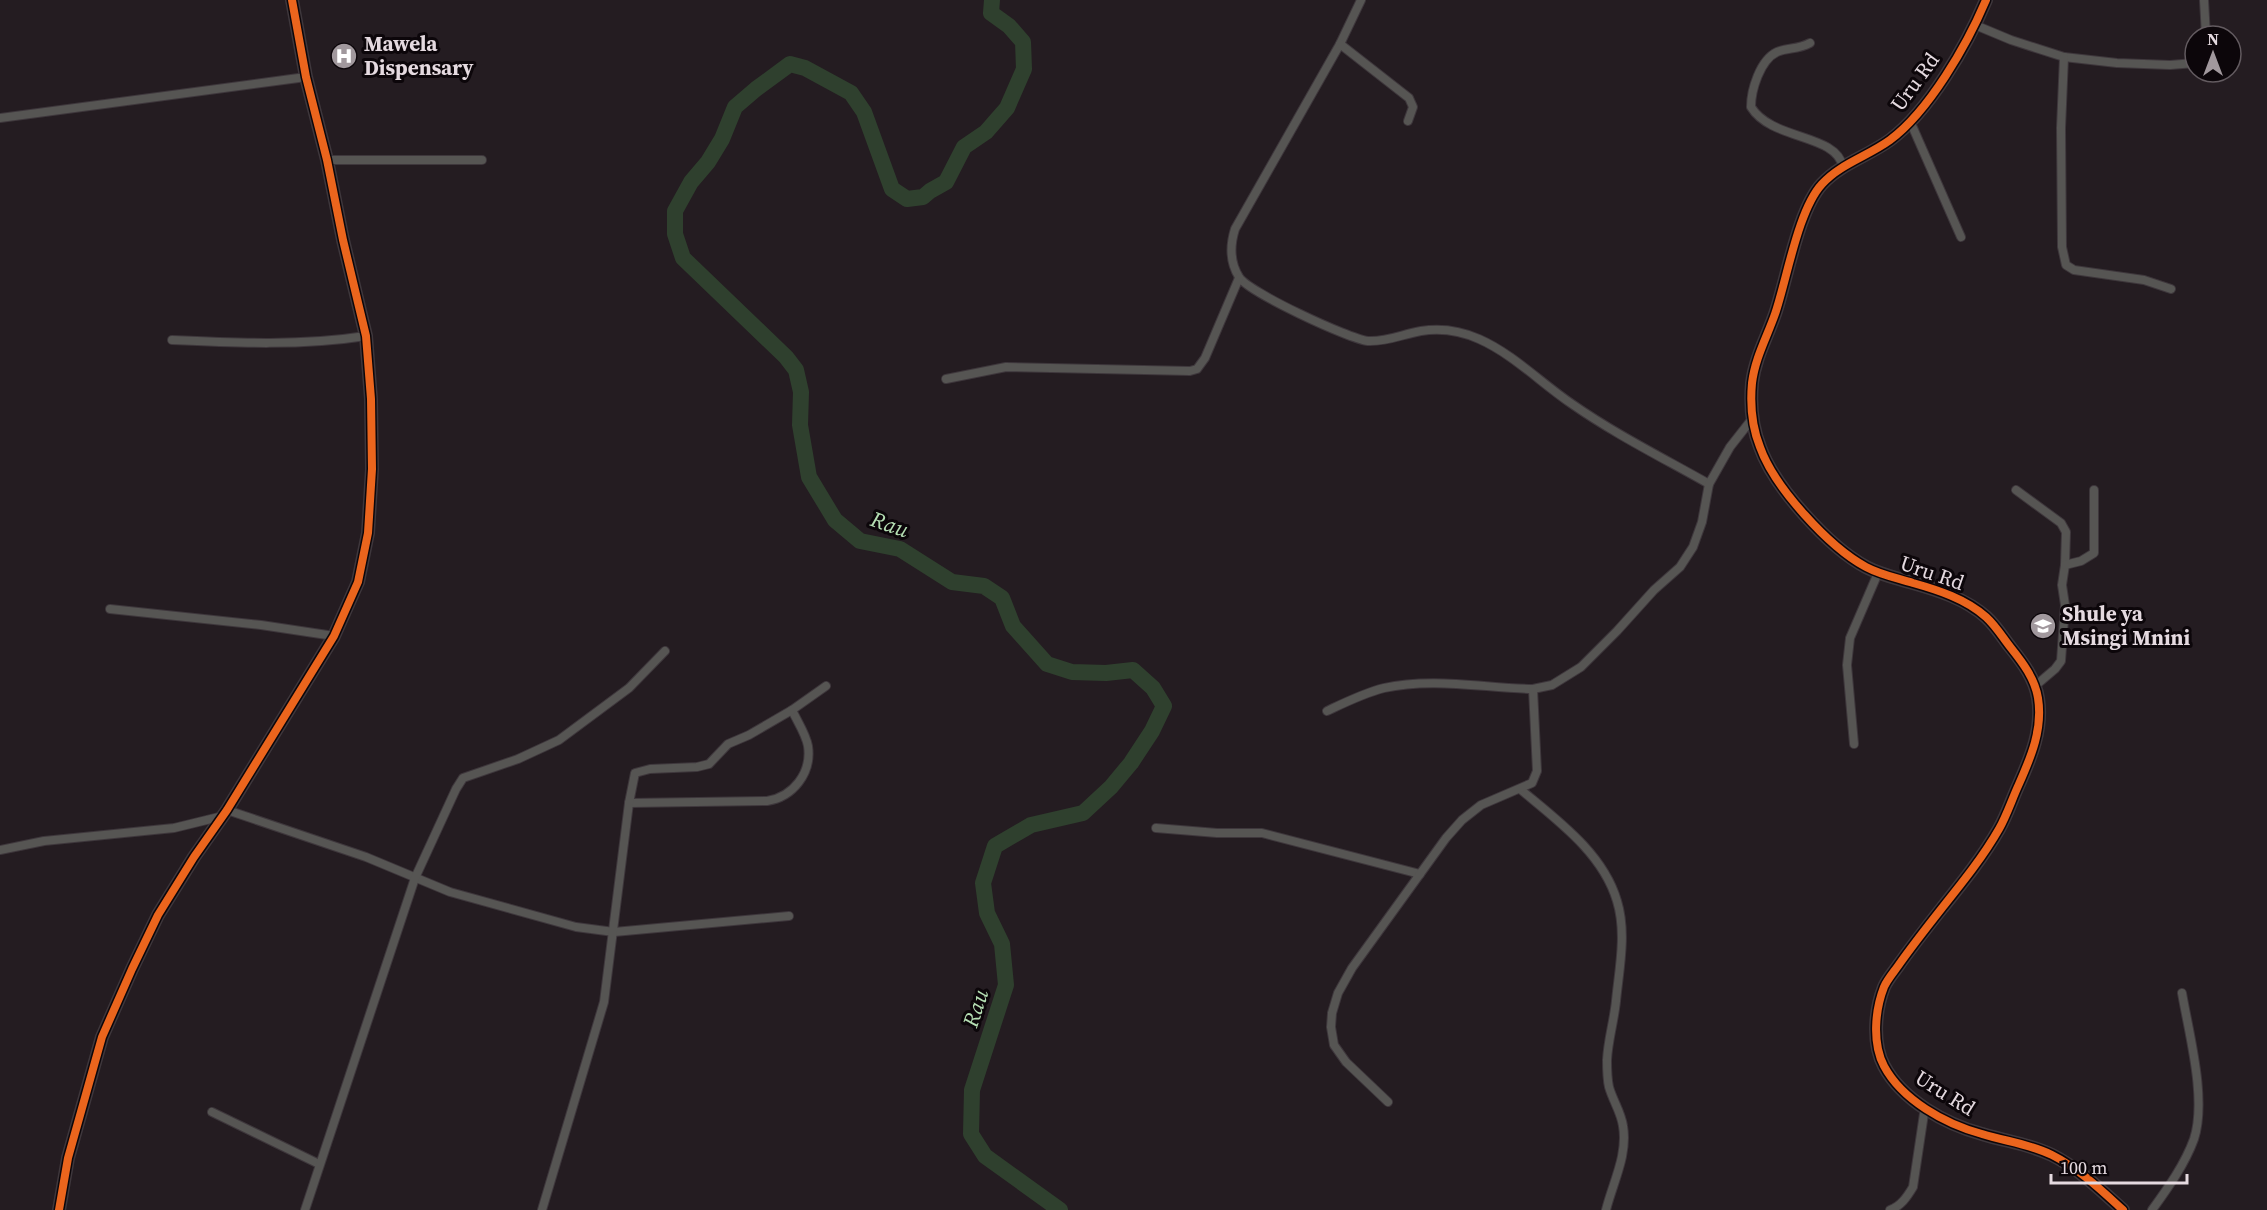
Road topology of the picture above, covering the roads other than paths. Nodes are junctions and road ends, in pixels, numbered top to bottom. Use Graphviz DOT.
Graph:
graph roads {
  1 [pos="292,0"];
  2 [pos="1361,0"];
  3 [pos="1986,0"];
  4 [pos="2204,0"];
  5 [pos="2205,24"];
  6 [pos="1975,25"];
  7 [pos="1810,43"];
  8 [pos="1340,44"];
  9 [pos="2064,57"];
  10 [pos="2183,64"];
  11 [pos="306,77"];
  12 [pos="0,118"];
  13 [pos="1408,121"];
  14 [pos="1910,121"];
  15 [pos="327,160"];
  16 [pos="482,160"];
  17 [pos="1844,167"];
  18 [pos="1961,237"];
  19 [pos="1239,278"];
  20 [pos="2171,289"];
  21 [pos="366,336"];
  22 [pos="172,340"];
  23 [pos="946,379"];
  24 [pos="1752,419"];
  25 [pos="1709,484"];
  26 [pos="2016,490"];
  27 [pos="2094,490"];
  28 [pos="2065,565"];
  29 [pos="1878,573"];
  30 [pos="110,609"];
  31 [pos="334,636"];
  32 [pos="665,651"];
  33 [pos="826,686"];
  34 [pos="2035,686"];
  35 [pos="1533,689"];
  36 [pos="792,710"];
  37 [pos="1328,711"];
  38 [pos="1854,744"];
  39 [pos="1520,789"];
  40 [pos="629,803"];
  41 [pos="226,813"];
  42 [pos="1156,828"];
  43 [pos="0,850"];
  44 [pos="1420,874"];
  45 [pos="415,878"];
  46 [pos="789,915"];
  47 [pos="614,932"];
  48 [pos="2182,993"];
  49 [pos="1388,1102"];
  50 [pos="1924,1107"];
  51 [pos="212,1112"];
  52 [pos="320,1164"];
  53 [pos="59,1210"];
  54 [pos="305,1210"];
  55 [pos="542,1210"];
  56 [pos="1606,1210"];
  57 [pos="1890,1210"];
  58 [pos="2122,1210"];
  59 [pos="2152,1210"];
  1 -- 11 [label="street"];
  2 -- 8 [label="street"];
  3 -- 6 [label="street, Uru Rd"];
  4 -- 5 [label="street"];
  6 -- 9 [label="street"];
  6 -- 14 [label="street, Uru Rd"];
  7 -- 17 [label="street"];
  8 -- 13 [label="street"];
  8 -- 19 [label="street"];
  9 -- 10 [label="street"];
  9 -- 20 [label="street"];
  11 -- 12 [label="street"];
  11 -- 15 [label="street"];
  14 -- 17 [label="street, Uru Rd"];
  14 -- 18 [label="street"];
  15 -- 16 [label="street"];
  15 -- 21 [label="street"];
  17 -- 24 [label="street, Uru Rd"];
  19 -- 23 [label="street"];
  19 -- 25 [label="street"];
  21 -- 22 [label="street"];
  21 -- 31 [label="street"];
  24 -- 25 [label="street"];
  24 -- 29 [label="street, Uru Rd"];
  25 -- 35 [label="street"];
  26 -- 28 [label="street"];
  27 -- 28 [label="street"];
  28 -- 34 [label="street"];
  29 -- 34 [label="street, Uru Rd"];
  29 -- 38 [label="street"];
  30 -- 31 [label="street"];
  31 -- 41 [label="street"];
  32 -- 45 [label="street"];
  33 -- 36 [label="street"];
  34 -- 50 [label="street, Uru Rd"];
  35 -- 37 [label="street"];
  35 -- 39 [label="street"];
  36 -- 40 [label="street"];
  36 -- 40 [label="street"];
  39 -- 44 [label="street"];
  39 -- 56 [label="street"];
  40 -- 47 [label="street"];
  41 -- 43 [label="street"];
  41 -- 45 [label="street"];
  41 -- 53 [label="street"];
  42 -- 44 [label="street"];
  44 -- 49 [label="street"];
  45 -- 47 [label="street"];
  45 -- 52 [label="street"];
  46 -- 47 [label="street"];
  47 -- 55 [label="street"];
  48 -- 59 [label="street"];
  50 -- 57 [label="street"];
  50 -- 58 [label="street, Uru Rd"];
  51 -- 52 [label="street"];
  52 -- 54 [label="street"];
}
